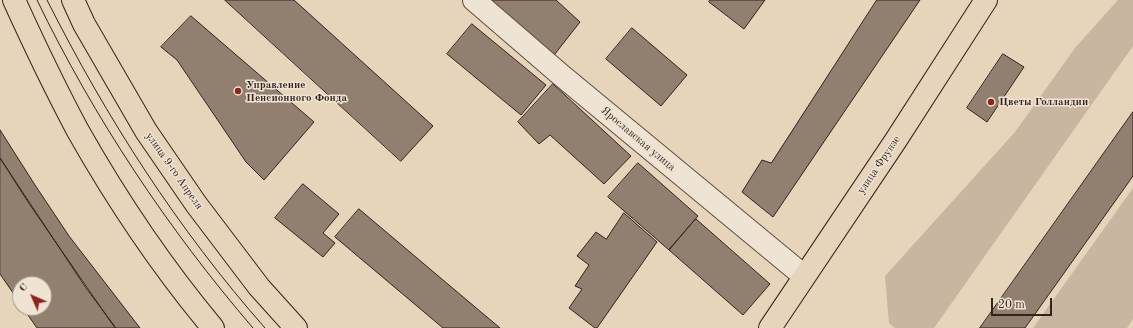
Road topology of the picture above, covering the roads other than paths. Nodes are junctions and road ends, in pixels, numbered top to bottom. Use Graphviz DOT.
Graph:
graph roads {
  1 [pos="14,0"];
  2 [pos="73,0"];
  3 [pos="474,0"];
  4 [pos="981,2"];
  5 [pos="804,276"];
  6 [pos="213,328"];
  7 [pos="296,328"];
  8 [pos="770,328"];
  1 -- 6 [label="main road"];
  2 -- 7 [label="main road, улица 9-го Апреля"];
  3 -- 5 [label="street, Ярославская улица"];
  4 -- 5 [label="main road, улица Фрунзе"];
  5 -- 8 [label="main road, улица Фрунзе"];
}
